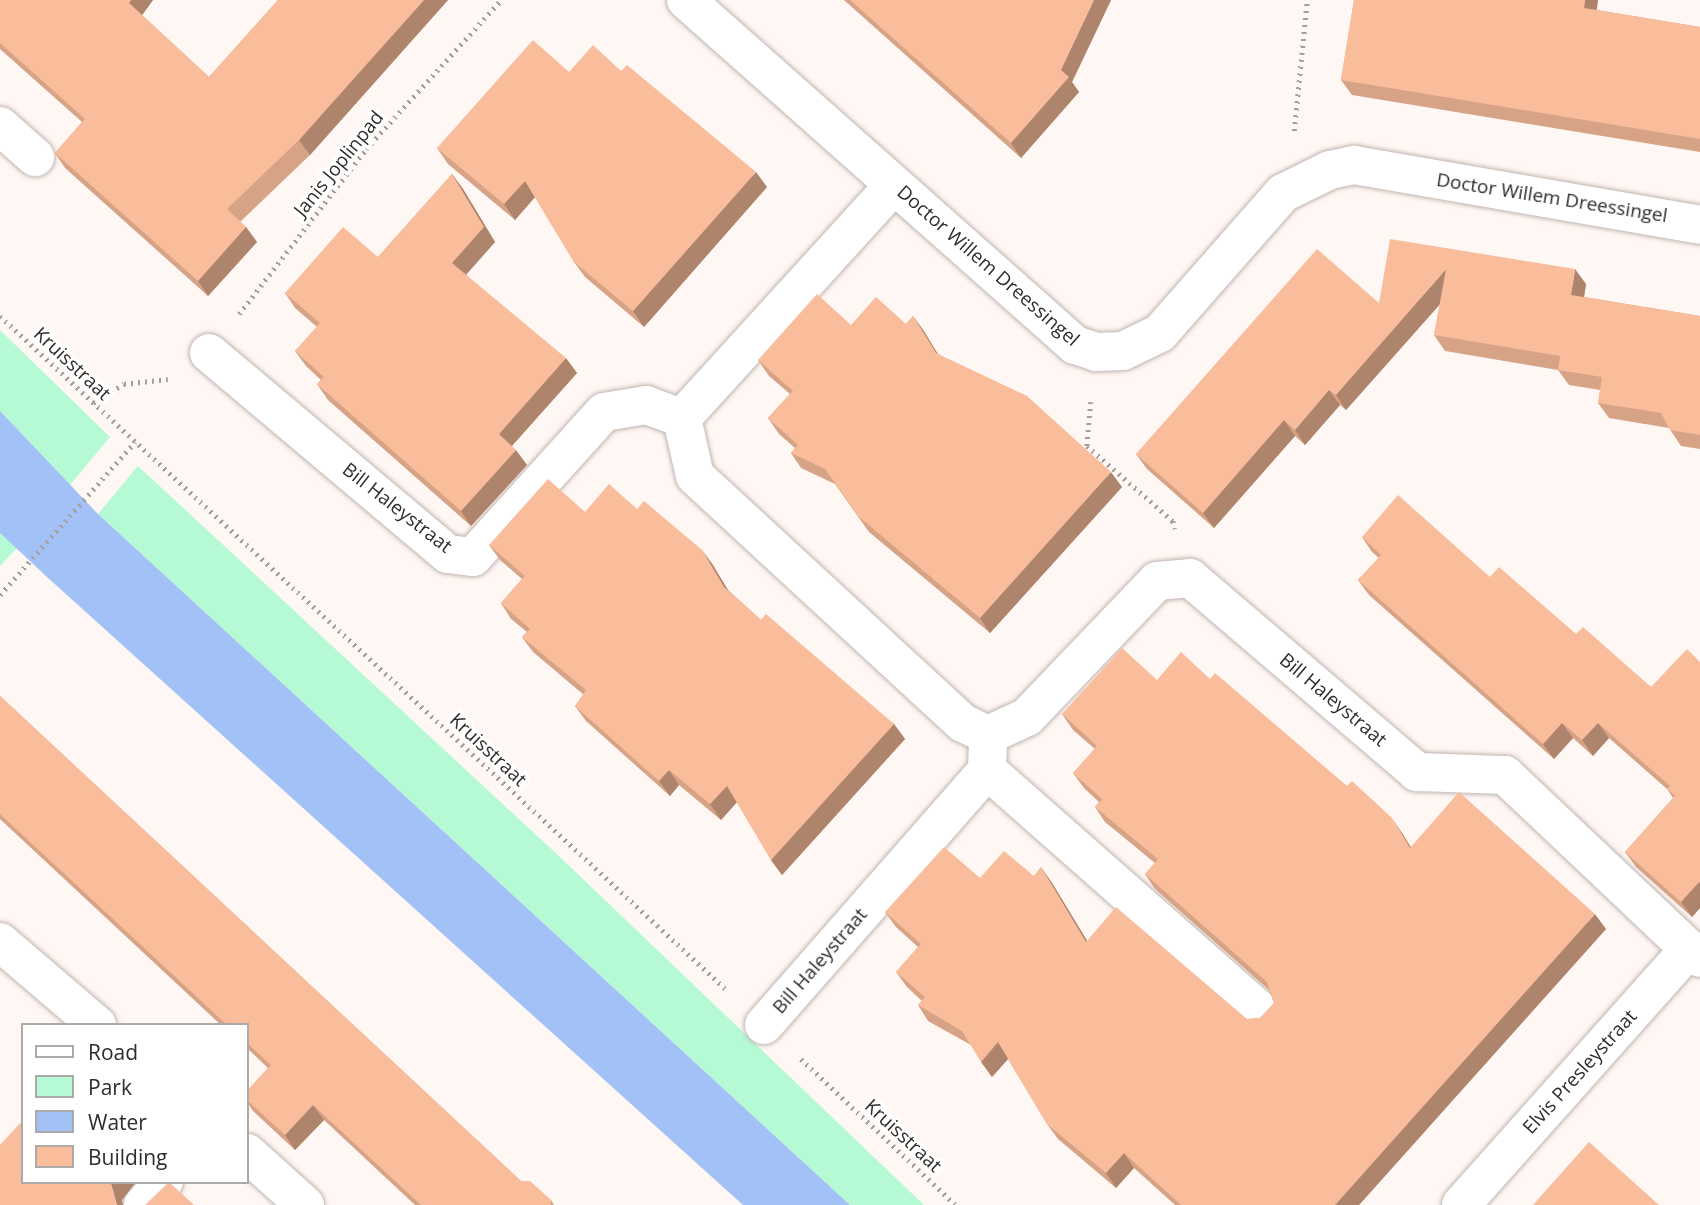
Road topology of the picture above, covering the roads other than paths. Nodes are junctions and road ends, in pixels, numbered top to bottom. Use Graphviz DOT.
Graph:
graph roads {
  1 [pos="685,0"];
  2 [pos="0,126"];
  3 [pos="35,157"];
  4 [pos="894,185"];
  5 [pos="1700,225"];
  6 [pos="209,354"];
  7 [pos="682,418"];
  8 [pos="987,752"];
  9 [pos="0,942"];
  10 [pos="1694,953"];
  11 [pos="1263,1013"];
  12 [pos="95,1023"];
  13 [pos="764,1024"];
  14 [pos="248,1154"];
  15 [pos="162,1184"];
  16 [pos="143,1205"];
  17 [pos="305,1205"];
  18 [pos="1461,1205"];
  1 -- 4 [label="street, Doctor Willem Dreessingel"];
  2 -- 3 [label="street"];
  4 -- 5 [label="street, Doctor Willem Dreessingel"];
  4 -- 7 [label="street"];
  6 -- 7 [label="street, Bill Haleystraat"];
  7 -- 8 [label="street"];
  8 -- 10 [label="street, Bill Haleystraat"];
  8 -- 11 [label="street"];
  8 -- 13 [label="street, Bill Haleystraat"];
  9 -- 12 [label="street"];
  10 -- 18 [label="street, Elvis Presleystraat"];
  14 -- 17 [label="street"];
  15 -- 16 [label="street"];
}
